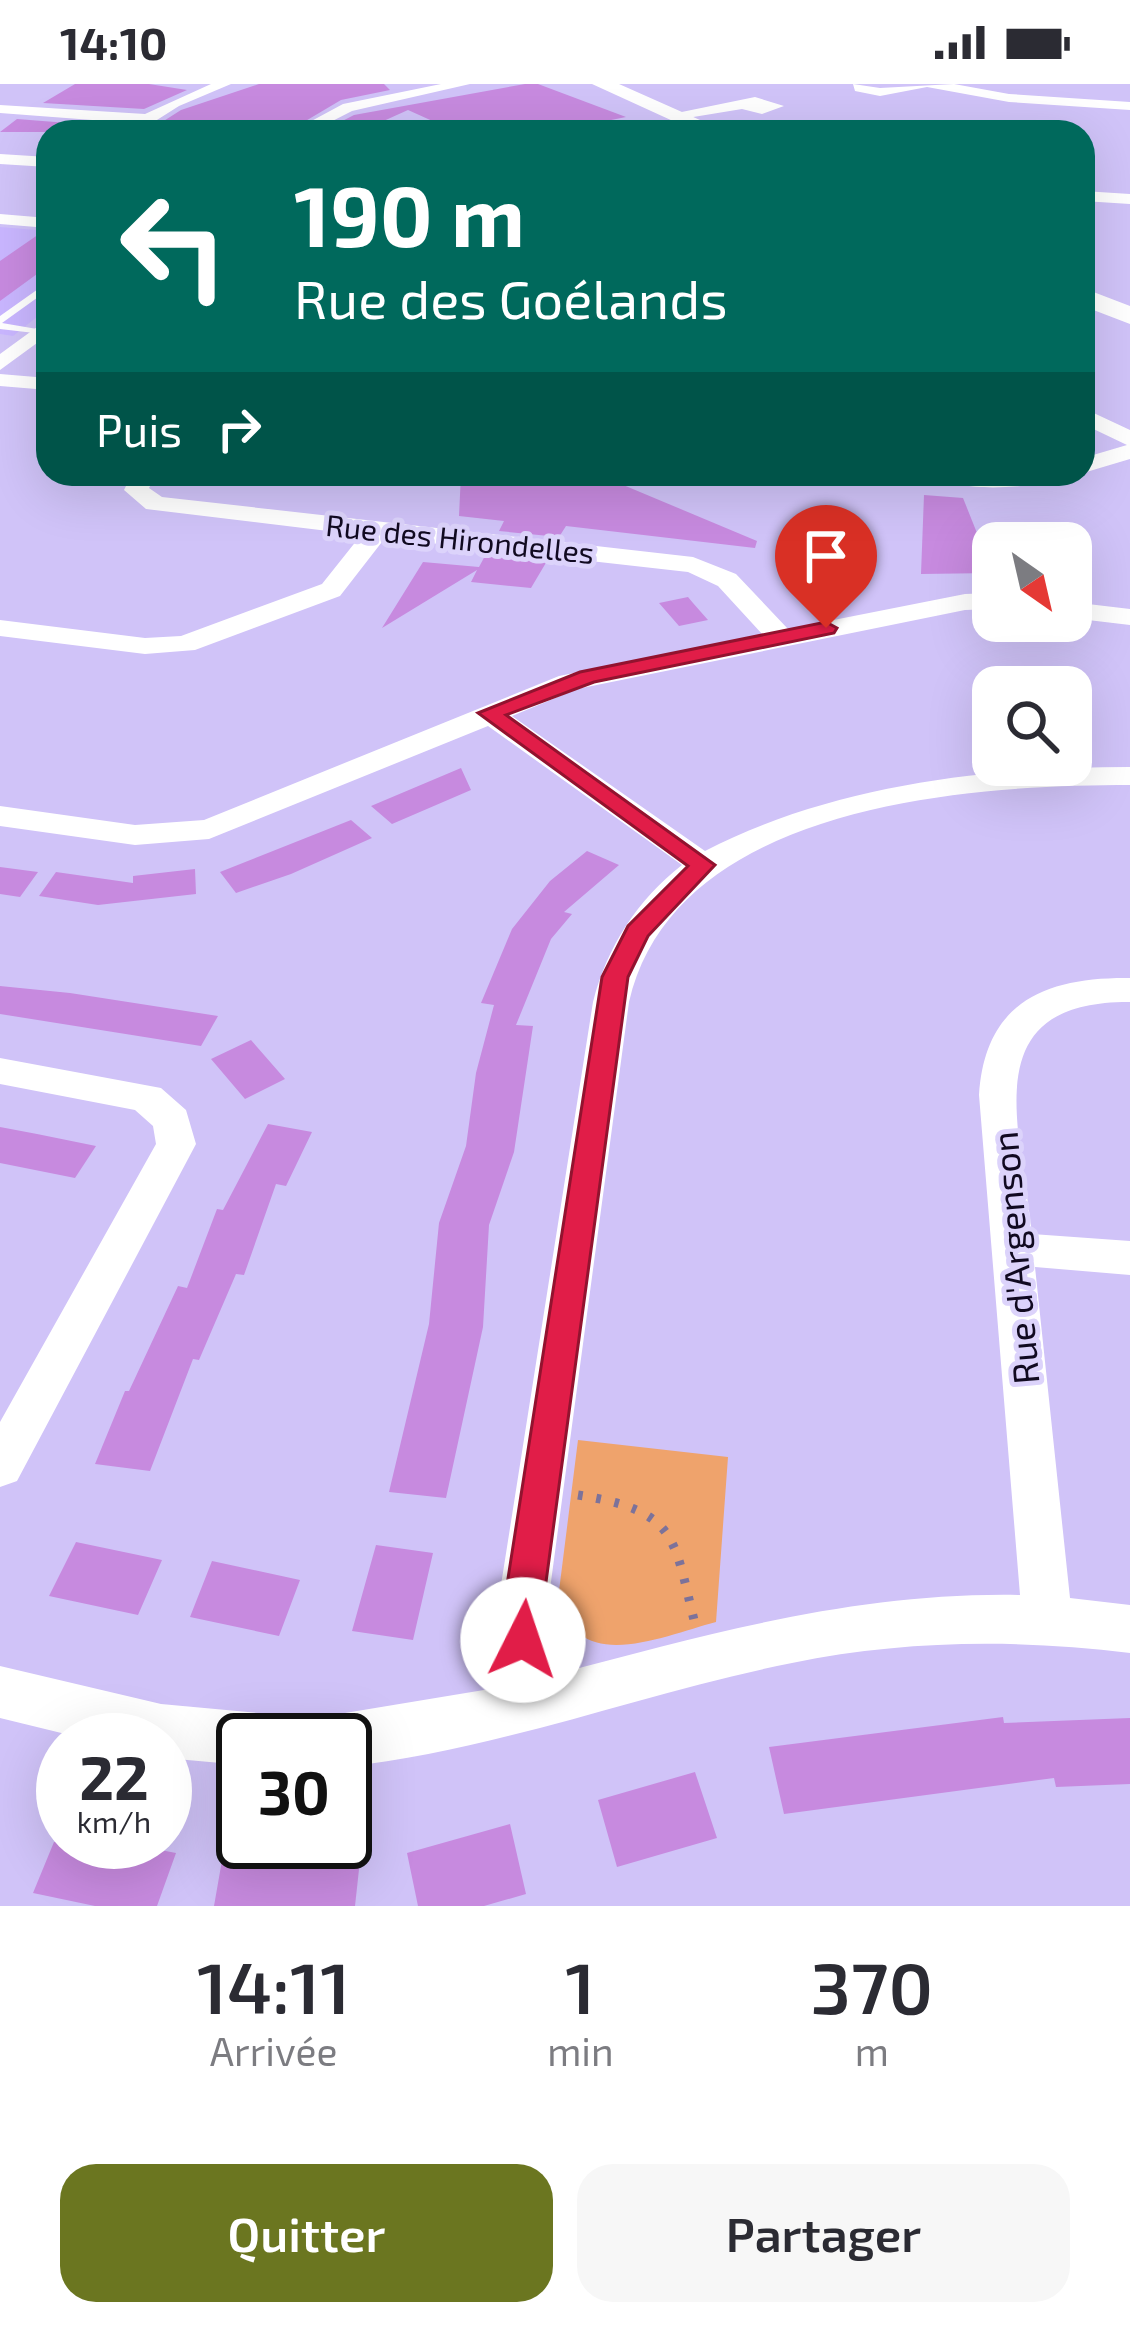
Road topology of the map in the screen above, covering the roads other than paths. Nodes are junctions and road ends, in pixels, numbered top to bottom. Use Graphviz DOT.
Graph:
graph roads {
  1 [pos="464,84"];
  2 [pos="585,84"];
  3 [pos="602,84"];
  4 [pos="860,84"];
  5 [pos="927,84"];
  6 [pos="217,85"];
  7 [pos="414,87"];
  8 [pos="1024,100"];
  9 [pos="742,105"];
  10 [pos="1130,106"];
  11 [pos="0,109"];
  12 [pos="675,115"];
  13 [pos="146,119"];
  14 [pos="315,120"];
  15 [pos="670,120"];
  16 [pos="686,120"];
  17 [pos="1018,120"];
  18 [pos="0,159"];
  19 [pos="36,161"];
  20 [pos="1095,197"];
  21 [pos="1130,199"];
  22 [pos="0,219"];
  23 [pos="36,222"];
  24 [pos="1095,291"];
  25 [pos="36,295"];
  26 [pos="1095,301"];
  27 [pos="1130,306"];
  28 [pos="1130,316"];
  29 [pos="0,324"];
  30 [pos="36,328"];
  31 [pos="36,335"];
  32 [pos="0,364"];
  33 [pos="0,380"];
  34 [pos="36,384"];
  35 [pos="1095,421"];
  36 [pos="1130,440"];
  37 [pos="1130,452"];
  38 [pos="1095,462"];
  39 [pos="138,486"];
  40 [pos="379,529"];
  41 [pos="972,602"];
  42 [pos="1092,612"];
  43 [pos="1130,616"];
  44 [pos="0,628"];
  45 [pos="780,638"];
  46 [pos="489,713"];
  47 [pos="1130,776"];
  48 [pos="0,816"];
  49 [pos="703,865"];
  50 [pos="1130,990"];
  51 [pos="0,1071"];
  52 [pos="1013,1249"];
  53 [pos="1130,1258"];
  54 [pos="0,1466"];
  55 [pos="1047,1619"];
  56 [pos="1130,1629"];
  57 [pos="0,1692"];
  58 [pos="540,1705"];
  59 [pos="216,1736"];
  60 [pos="372,1737"];
  1 -- 7 [label="street"];
  2 -- 15 [label="street"];
  3 -- 12 [label="street"];
  4 -- 5 [label="street"];
  5 -- 8 [label="street"];
  6 -- 13 [label="street"];
  7 -- 14 [label="street"];
  8 -- 10 [label="street"];
  8 -- 17 [label="street"];
  9 -- 12 [label="street"];
  11 -- 13 [label="street"];
  12 -- 16 [label="street"];
  18 -- 19 [label="street"];
  20 -- 21 [label="street"];
  22 -- 23 [label="street"];
  24 -- 27 [label="street"];
  25 -- 29 [label="lane"];
  26 -- 28 [label="street"];
  29 -- 30 [label="lane"];
  31 -- 32 [label="street"];
  33 -- 34 [label="street"];
  35 -- 36 [label="street"];
  37 -- 38 [label="street"];
  39 -- 40 [label="street, Rue des Hirondelles"];
  40 -- 44 [label="street"];
  40 -- 45 [label="street, Rue des Hirondelles"];
  41 -- 45 [label="street"];
  42 -- 43 [label="street"];
  45 -- 46 [label="street"];
  46 -- 48 [label="street"];
  46 -- 49 [label="street"];
  47 -- 49 [label="street"];
  49 -- 58 [label="street"];
  50 -- 52 [label="street, Rue d'Argenson"];
  51 -- 54 [label="street"];
  52 -- 53 [label="street"];
  52 -- 55 [label="street, Rue d'Argenson"];
  55 -- 56 [label="street"];
  55 -- 58 [label="street"];
  57 -- 59 [label="street"];
  58 -- 60 [label="street"];
}
